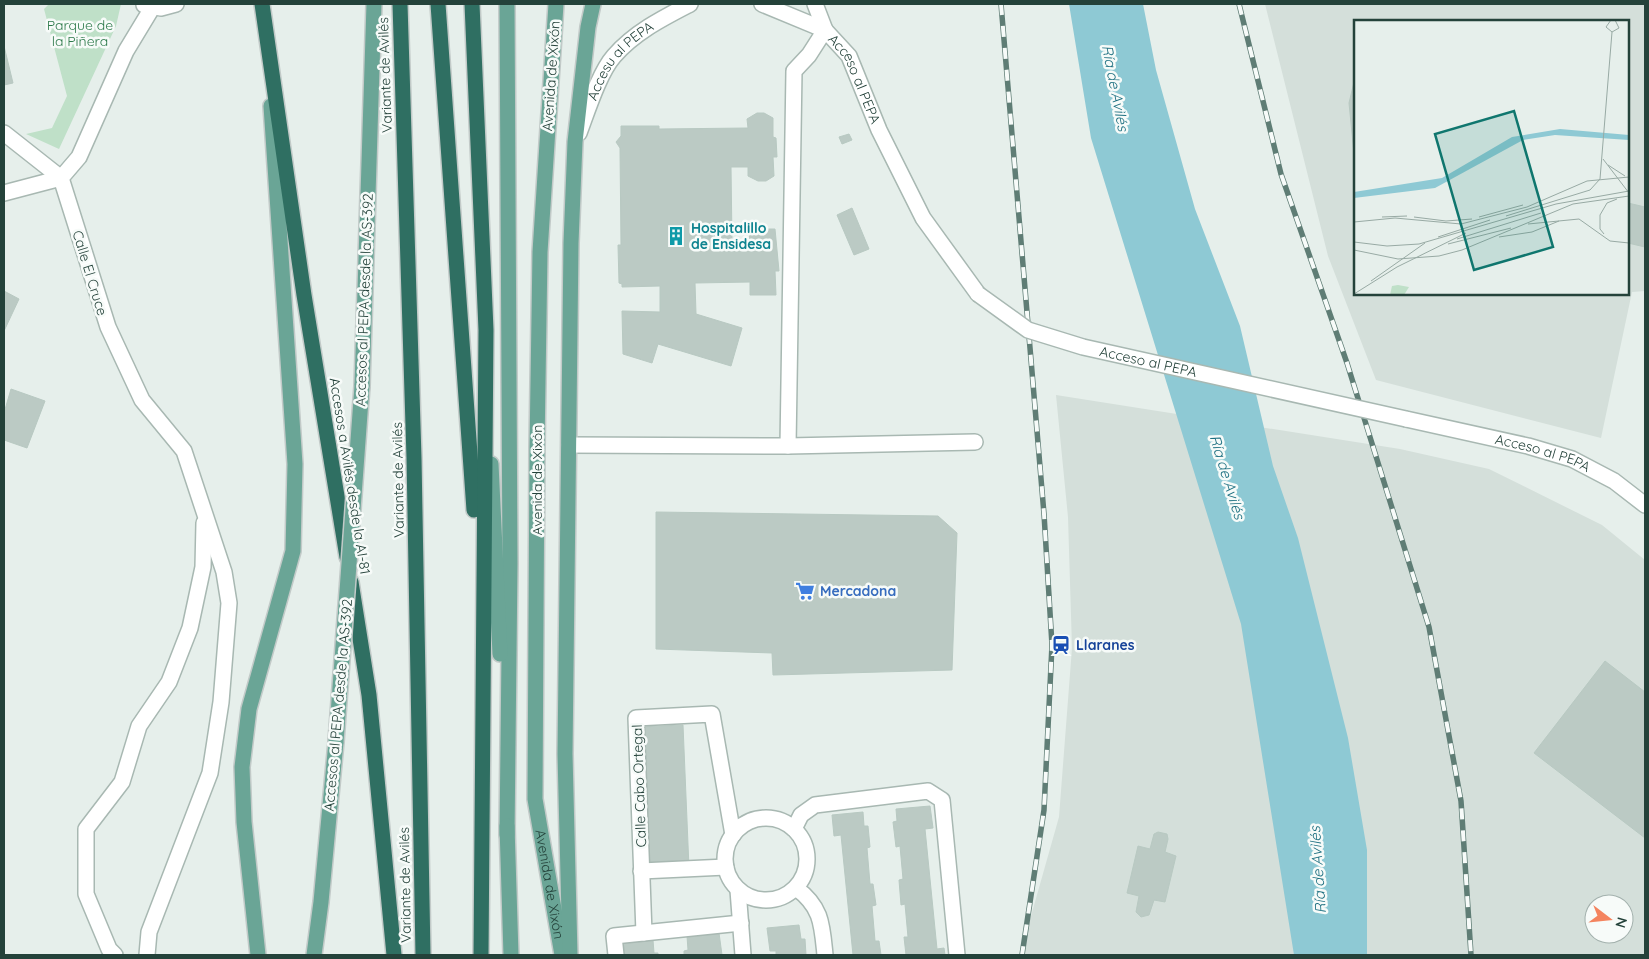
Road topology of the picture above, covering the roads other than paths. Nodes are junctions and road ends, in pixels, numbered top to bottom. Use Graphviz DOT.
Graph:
graph roads {
  1 [pos="176,4"];
  2 [pos="262,4"];
  3 [pos="374,4"];
  4 [pos="400,4"];
  5 [pos="438,4"];
  6 [pos="472,4"];
  7 [pos="507,4"];
  8 [pos="556,4"];
  9 [pos="593,4"];
  10 [pos="690,4"];
  11 [pos="762,4"];
  12 [pos="816,4"];
  13 [pos="147,6"];
  14 [pos="825,30"];
  15 [pos="266,37"];
  16 [pos="4,134"];
  17 [pos="575,142"];
  18 [pos="61,178"];
  19 [pos="4,193"];
  20 [pos="486,330"];
  21 [pos="975,442"];
  22 [pos="569,445"];
  23 [pos="788,446"];
  24 [pos="1645,505"];
  25 [pos="205,511"];
  26 [pos="482,619"];
  27 [pos="794,829"];
  28 [pos="507,835"];
  29 [pos="733,835"];
  30 [pos="726,867"];
  31 [pos="641,871"];
  32 [pos="796,888"];
  33 [pos="738,890"];
  34 [pos="741,923"];
  35 [pos="644,933"];
  36 [pos="115,955"];
  37 [pos="147,955"];
  38 [pos="258,955"];
  39 [pos="314,955"];
  40 [pos="394,955"];
  41 [pos="423,955"];
  42 [pos="481,955"];
  43 [pos="511,955"];
  44 [pos="562,955"];
  45 [pos="570,955"];
  46 [pos="616,955"];
  47 [pos="744,955"];
  48 [pos="825,955"];
  49 [pos="957,955"];
  1 -- 13 [label="street"];
  2 -- 15 [label="highway, Accesos a Avilés desde la AI-81"];
  3 -- 39 [label="main road, Accesos al PEPA desde la AS-392, bridge"];
  4 -- 41 [label="highway, Variante de Avilés"];
  5 -- 26 [label="highway"];
  6 -- 20 [label="highway"];
  7 -- 28 [label="main road"];
  8 -- 44 [label="main road, Avenida de Xixón"];
  9 -- 17 [label="main road, Avenida de Xixón"];
  10 -- 17 [label="street, Accesu al PEPA"];
  11 -- 14 [label="street"];
  12 -- 14 [label="street, Acceso al PEPA"];
  13 -- 18 [label="street"];
  14 -- 23 [label="street"];
  14 -- 24 [label="street, Acceso al PEPA, bridge"];
  15 -- 38 [label="main road"];
  15 -- 40 [label="highway, Accesos a Avilés desde la AI-81"];
  16 -- 18 [label="street"];
  17 -- 22 [label="main road, Avenida de Xixón"];
  18 -- 19 [label="street"];
  18 -- 25 [label="street, Calle El Cruce"];
  20 -- 26 [label="highway"];
  20 -- 28 [label="main road"];
  21 -- 23 [label="street"];
  22 -- 23 [label="street"];
  22 -- 45 [label="main road, Avenida de Xixón"];
  25 -- 36 [label="street"];
  25 -- 37 [label="street, Calle El Cruce"];
  26 -- 42 [label="highway"];
  27 -- 29 [label="street"];
  27 -- 32 [label="street"];
  27 -- 49 [label="street"];
  28 -- 43 [label="main road"];
  29 -- 30 [label="street"];
  29 -- 31 [label="street, Calle Cabo Ortegal"];
  30 -- 31 [label="street"];
  30 -- 33 [label="street"];
  31 -- 35 [label="street, Calle Cabo Ortegal"];
  32 -- 33 [label="street"];
  32 -- 48 [label="street"];
  33 -- 34 [label="street"];
  34 -- 35 [label="street"];
  34 -- 47 [label="street"];
  35 -- 46 [label="street"];
}
